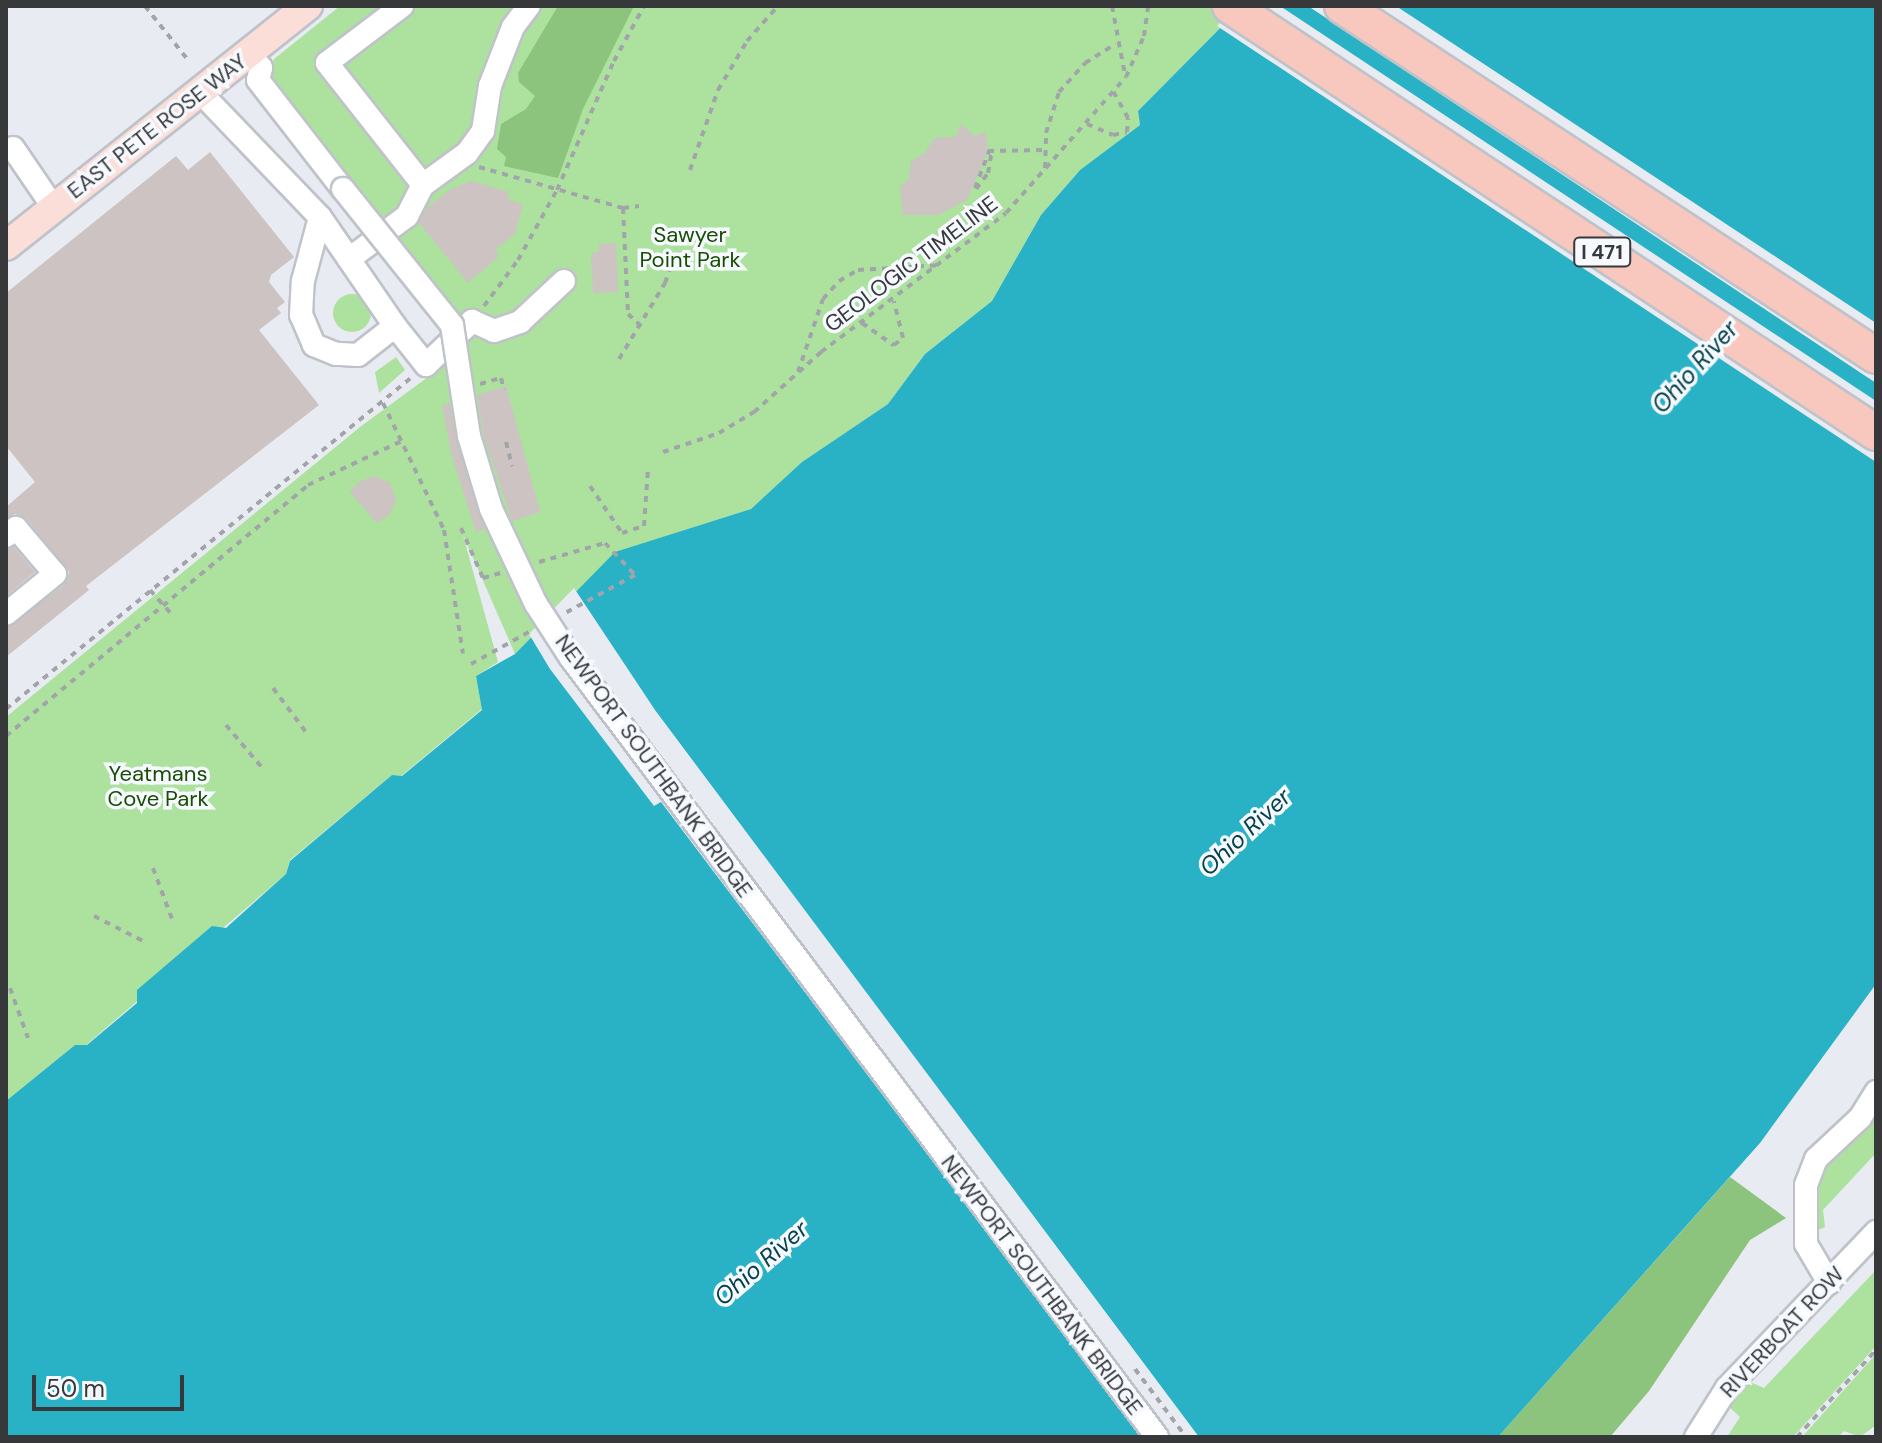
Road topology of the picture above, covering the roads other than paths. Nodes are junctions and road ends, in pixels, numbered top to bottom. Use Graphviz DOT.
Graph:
graph roads {
  1 [pos="308,6"];
  2 [pos="402,6"];
  3 [pos="529,6"];
  4 [pos="1230,6"];
  5 [pos="1342,6"];
  6 [pos="249,53"];
  7 [pos="200,92"];
  8 [pos="13,148"];
  9 [pos="423,185"];
  10 [pos="54,208"];
  11 [pos="320,217"];
  12 [pos="6,246"];
  13 [pos="349,259"];
  14 [pos="564,281"];
  15 [pos="395,326"];
  16 [pos="1876,356"];
  17 [pos="1876,433"];
  18 [pos="6,536"];
  19 [pos="6,614"];
  20 [pos="1876,1092"];
  21 [pos="1876,1232"];
  22 [pos="1829,1283"];
  23 [pos="1157,1437"];
  24 [pos="1696,1437"];
  1 -- 6 [label="main road, EAST PETE ROSE WAY"];
  2 -- 9 [label="street"];
  3 -- 9 [label="street"];
  4 -- 17 [label="highway, I 471"];
  5 -- 16 [label="highway"];
  6 -- 7 [label="main road, EAST PETE ROSE WAY"];
  6 -- 23 [label="street, NEWPORT SOUTHBANK BRIDGE, bridge"];
  7 -- 10 [label="main road, EAST PETE ROSE WAY"];
  7 -- 11 [label="street"];
  8 -- 10 [label="street"];
  9 -- 13 [label="street"];
  10 -- 12 [label="main road, EAST PETE ROSE WAY"];
  11 -- 13 [label="street"];
  11 -- 15 [label="street"];
  13 -- 15 [label="street"];
  14 -- 15 [label="street"];
  18 -- 19 [label="street"];
  20 -- 22 [label="street"];
  21 -- 22 [label="street, RIVERBOAT ROW"];
  22 -- 24 [label="street, RIVERBOAT ROW"];
}
